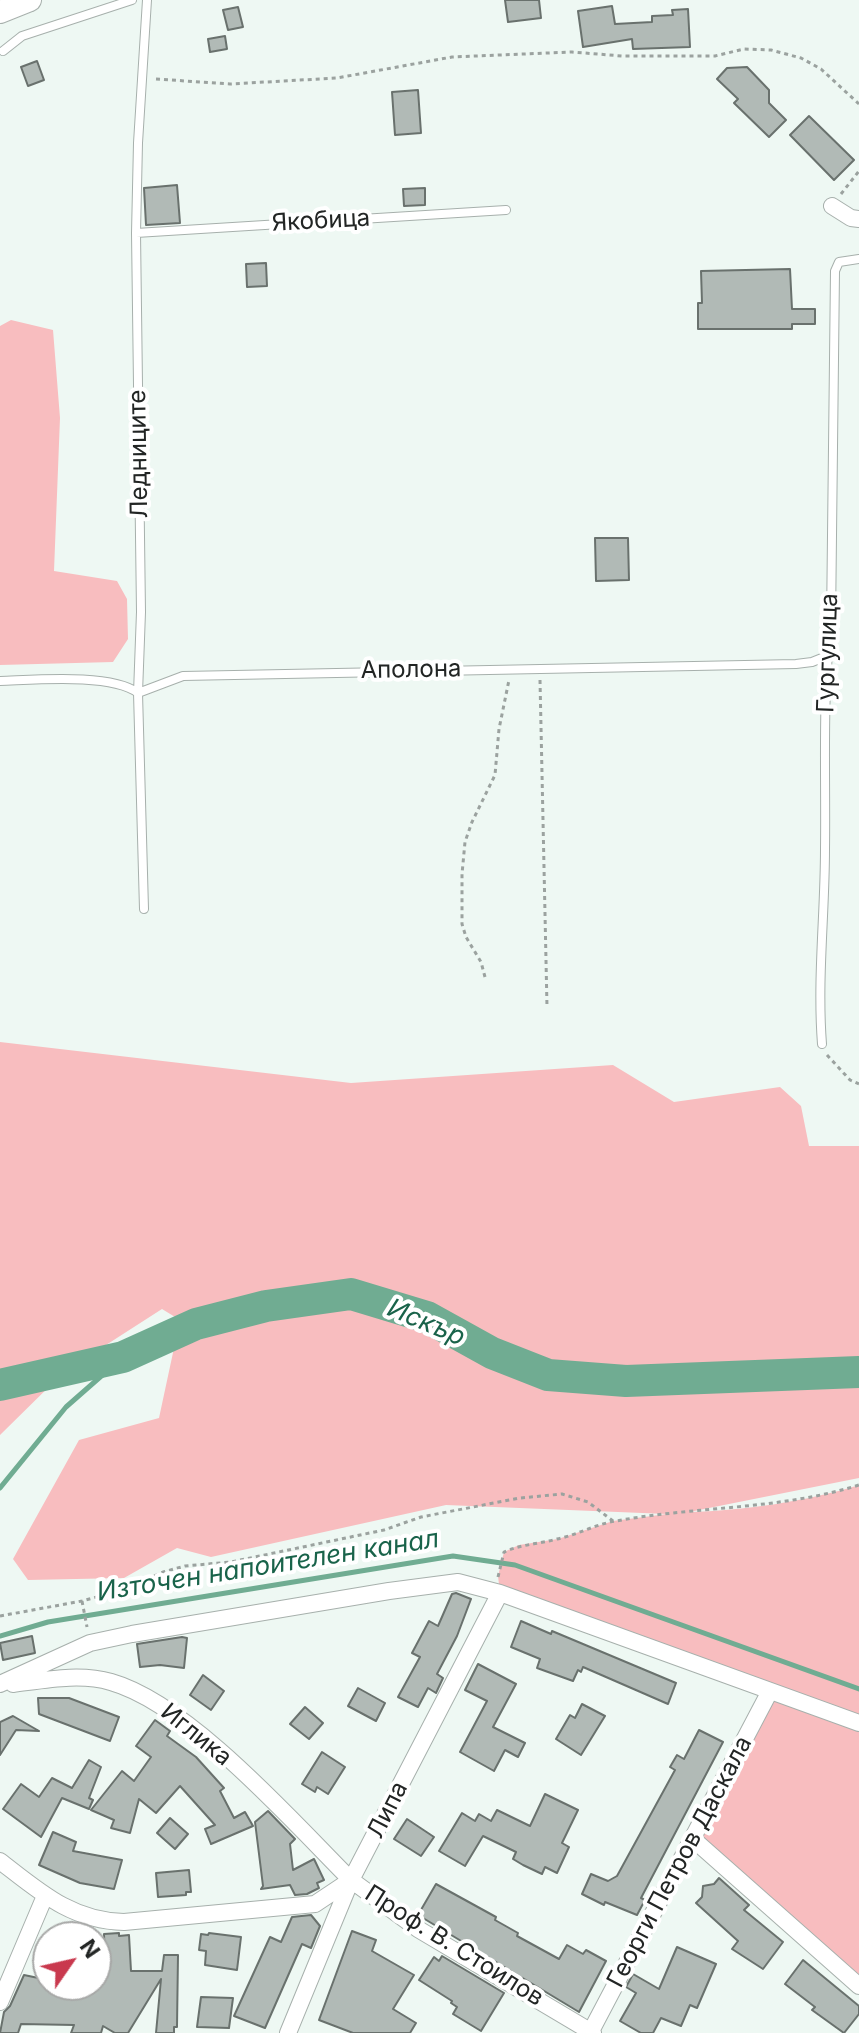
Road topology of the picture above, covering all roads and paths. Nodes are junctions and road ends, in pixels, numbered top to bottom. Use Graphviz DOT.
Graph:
graph roads {
  1 [pos="30,0"];
  2 [pos="132,0"];
  3 [pos="147,0"];
  4 [pos="0,12"];
  5 [pos="3,51"];
  6 [pos="144,76"];
  7 [pos="859,104"];
  8 [pos="859,171"];
  9 [pos="832,206"];
  10 [pos="506,210"];
  11 [pos="859,219"];
  12 [pos="136,233"];
  13 [pos="859,259"];
  14 [pos="827,656"];
  15 [pos="540,668"];
  16 [pos="511,669"];
  17 [pos="0,681"];
  18 [pos="138,693"];
  19 [pos="144,909"];
  20 [pos="485,977"];
  21 [pos="547,1007"];
  22 [pos="822,1044"];
  23 [pos="859,1084"];
  24 [pos="859,1485"];
  25 [pos="613,1521"];
  26 [pos="499,1584"];
  27 [pos="82,1601"];
  28 [pos="0,1616"];
  29 [pos="87,1629"];
  30 [pos="0,1685"];
  31 [pos="770,1691"];
  32 [pos="859,1723"];
  33 [pos="693,1839"];
  34 [pos="0,1861"];
  35 [pos="351,1880"];
  36 [pos="45,1896"];
  37 [pos="859,1986"];
  38 [pos="0,2002"];
  39 [pos="591,2032"];
  40 [pos="288,2033"];
  1 -- 4 [label="main road"];
  2 -- 5 [label="lane"];
  3 -- 6 [label="lane, Ледниците"];
  6 -- 7 [label="path"];
  6 -- 12 [label="lane, Ледниците"];
  8 -- 9 [label="path"];
  9 -- 11 [label="street"];
  10 -- 12 [label="lane, Якобица"];
  12 -- 18 [label="lane, Ледниците"];
  13 -- 14 [label="lane, Гургулица"];
  14 -- 15 [label="lane, Аполона"];
  14 -- 22 [label="lane, Гургулица"];
  15 -- 16 [label="lane, Аполона"];
  15 -- 21 [label="path"];
  16 -- 18 [label="lane, Аполона"];
  16 -- 20 [label="path"];
  17 -- 18 [label="lane"];
  18 -- 19 [label="lane, Ледниците"];
  22 -- 23 [label="path"];
  24 -- 25 [label="path"];
  25 -- 26 [label="path"];
  25 -- 27 [label="path"];
  26 -- 30 [label="street"];
  26 -- 31 [label="street"];
  26 -- 35 [label="street, Липа"];
  27 -- 28 [label="path"];
  27 -- 29 [label="path"];
  30 -- 35 [label="street, Иглика"];
  31 -- 32 [label="street"];
  31 -- 33 [label="street, Георги Петров Даскала"];
  33 -- 37 [label="street"];
  33 -- 39 [label="street, Георги Петров Даскала"];
  34 -- 36 [label="street, Проф. В. Стоилов"];
  35 -- 36 [label="street, Проф. В. Стоилов"];
  35 -- 39 [label="street, Проф. В. Стоилов"];
  35 -- 40 [label="street, Липа"];
  36 -- 38 [label="street"];
}
